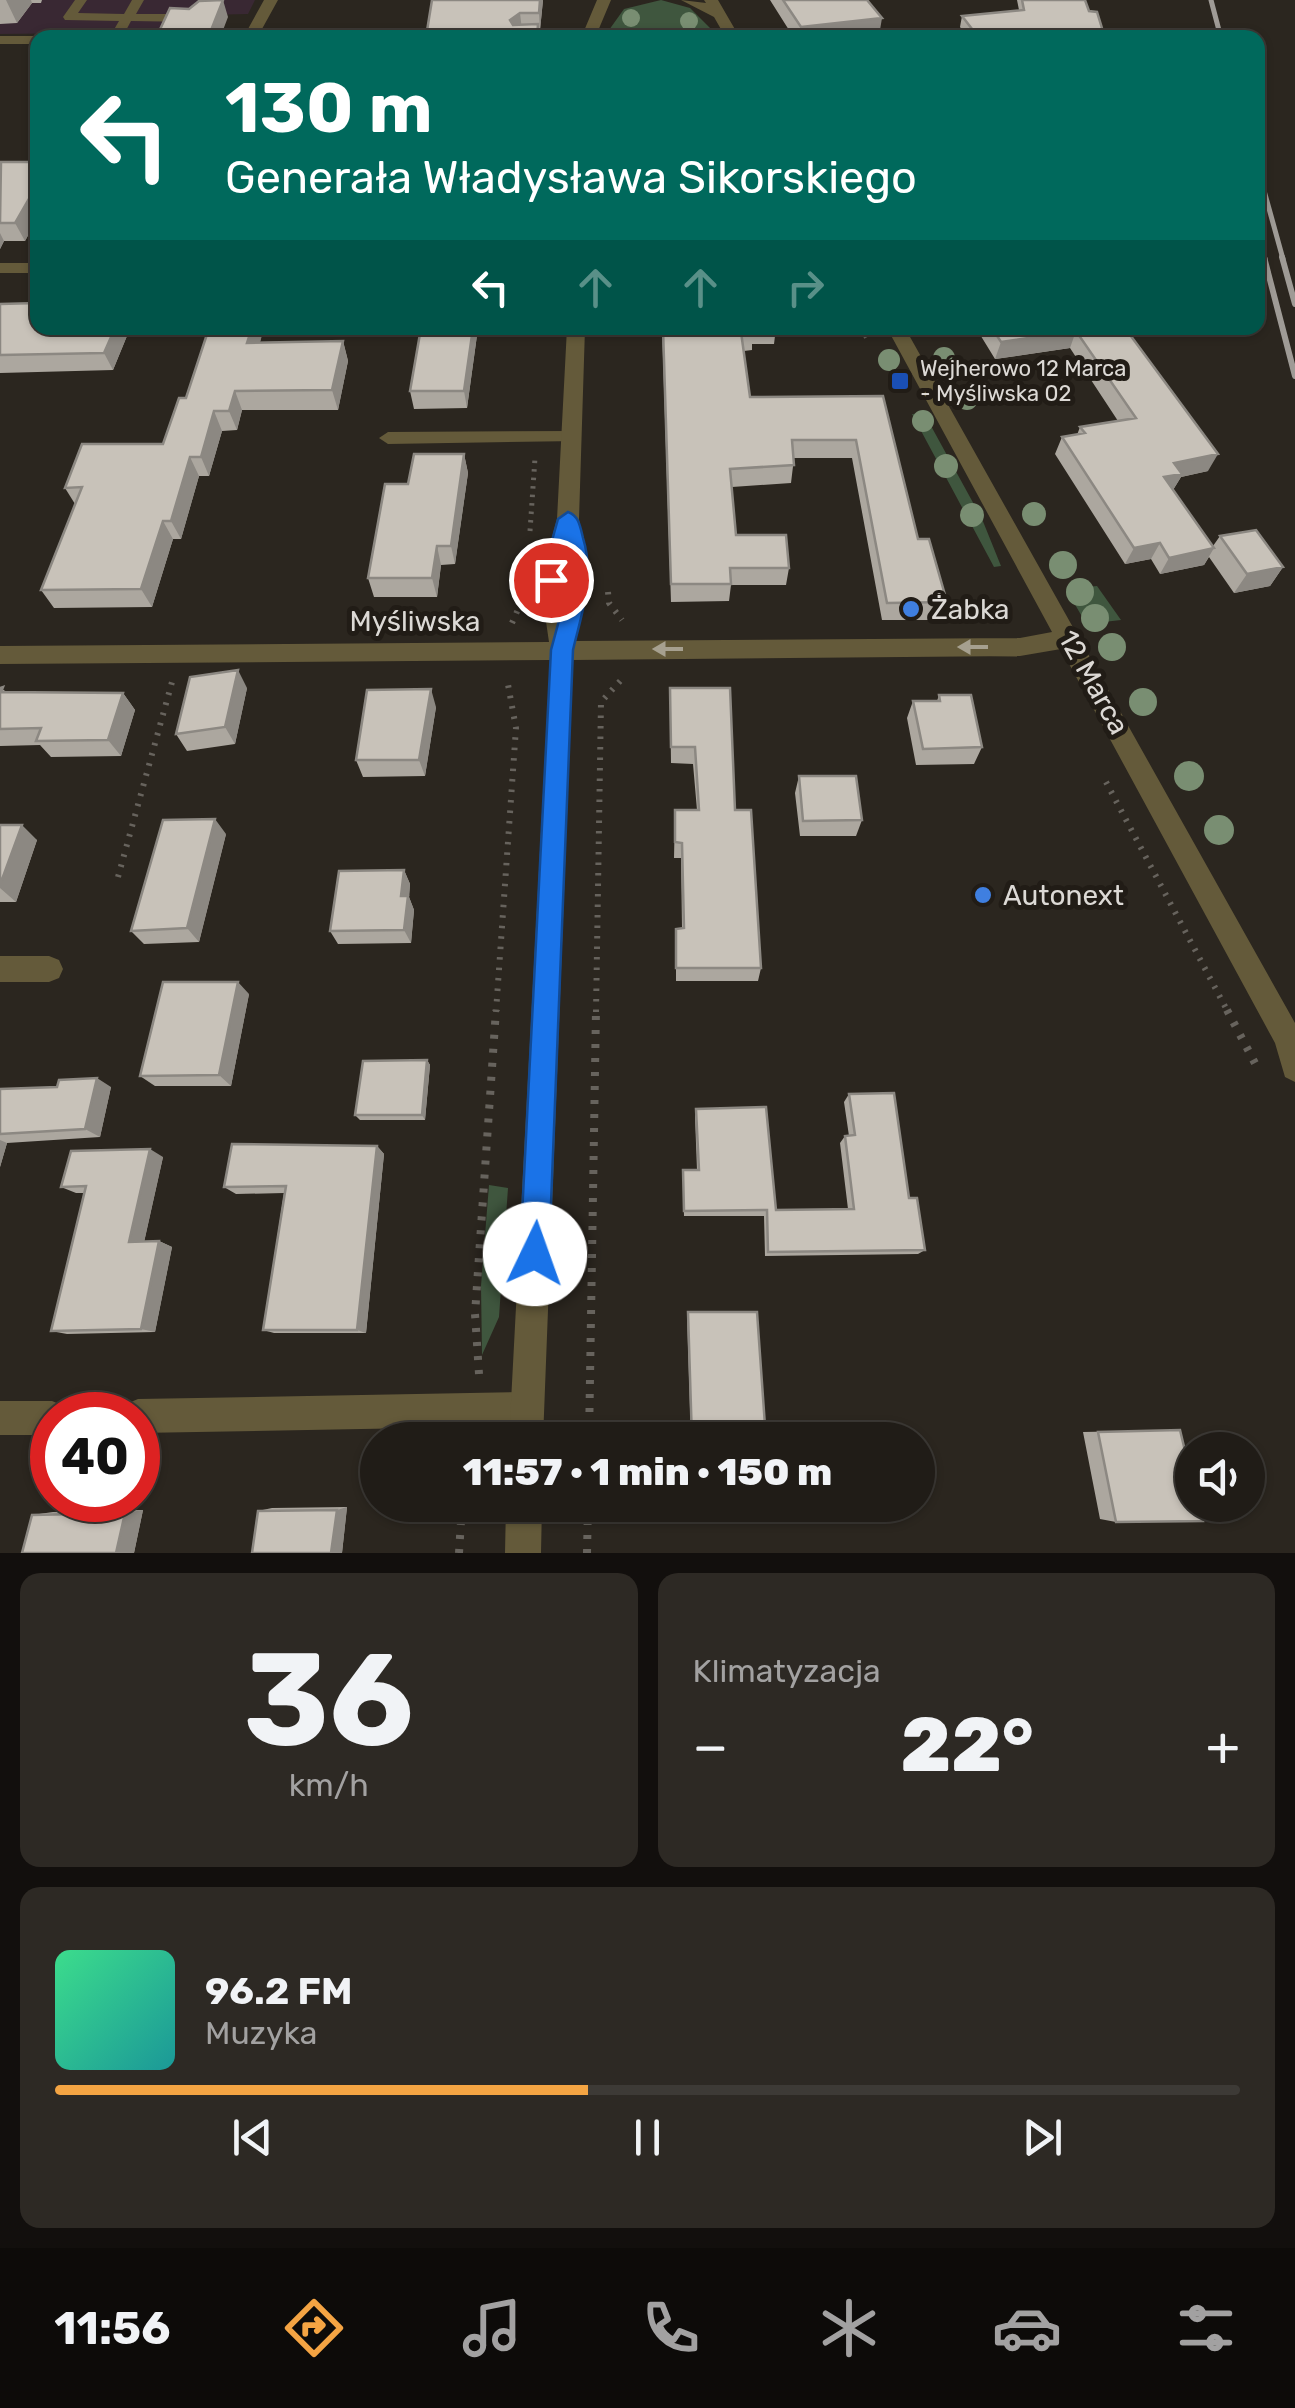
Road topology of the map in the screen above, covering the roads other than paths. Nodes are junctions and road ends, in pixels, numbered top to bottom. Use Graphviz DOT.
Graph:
graph roads {
  1 [pos="81,0"];
  2 [pos="138,0"];
  3 [pos="272,0"];
  4 [pos="622,0"];
  5 [pos="688,0"];
  6 [pos="604,4"];
  7 [pos="714,7"];
  8 [pos="128,17"];
  9 [pos="196,18"];
  10 [pos="121,30"];
  11 [pos="255,30"];
  12 [pos="591,30"];
  13 [pos="727,30"];
  14 [pos="0,40"];
  15 [pos="30,40"];
  16 [pos="0,268"];
  17 [pos="30,268"];
  18 [pos="576,335"];
  19 [pos="900,335"];
  20 [pos="572,437"];
  21 [pos="388,438"];
  22 [pos="1070,638"];
  23 [pos="562,650"];
  24 [pos="0,655"];
  25 [pos="49,968"];
  26 [pos="0,969"];
  27 [pos="1293,1050"];
  28 [pos="160,1416"];
  29 [pos="0,1418"];
  30 [pos="30,1418"];
  31 [pos="519,1422"];
  32 [pos="527,1422"];
  33 [pos="524,1522"];
  34 [pos="523,1553"];
  1 -- 8 [label="lane"];
  2 -- 8 [label="lane"];
  3 -- 11 [label="street"];
  4 -- 6 [label="street"];
  5 -- 7 [label="street"];
  6 -- 12 [label="street"];
  7 -- 13 [label="street"];
  8 -- 9 [label="lane"];
  8 -- 10 [label="lane"];
  14 -- 15 [label="street"];
  16 -- 17 [label="street"];
  18 -- 20 [label="street"];
  19 -- 22 [label="street, 12 Marca"];
  20 -- 21 [label="lane"];
  20 -- 23 [label="street"];
  22 -- 23 [label="street, Myśliwska, one-way"];
  22 -- 27 [label="street, 12 Marca"];
  23 -- 24 [label="street, Myśliwska"];
  23 -- 32 [label="street"];
  25 -- 26 [label="street"];
  28 -- 31 [label="street"];
  29 -- 30 [label="street"];
  33 -- 34 [label="street"];
}
